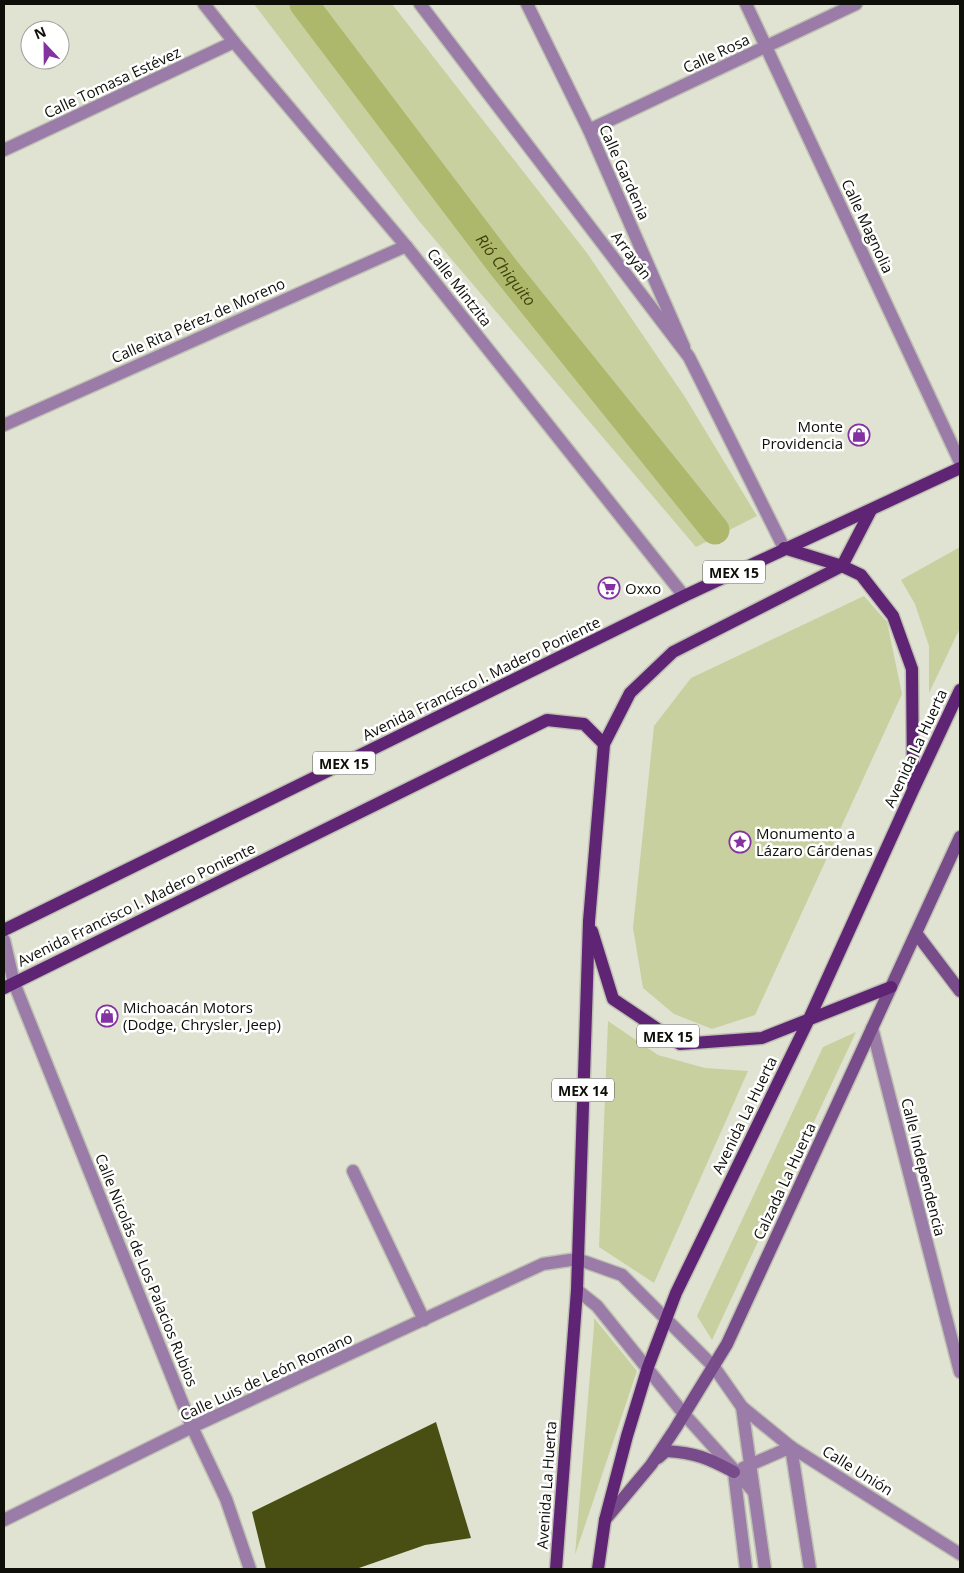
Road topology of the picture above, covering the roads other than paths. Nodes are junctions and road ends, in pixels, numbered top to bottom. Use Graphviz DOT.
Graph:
graph roads {
  1 [pos="204,4"];
  2 [pos="420,4"];
  3 [pos="527,4"];
  4 [pos="746,4"];
  5 [pos="856,4"];
  6 [pos="234,42"];
  7 [pos="766,46"];
  8 [pos="589,130"];
  9 [pos="4,150"];
  10 [pos="406,246"];
  11 [pos="689,357"];
  12 [pos="4,425"];
  13 [pos="960,462"];
  14 [pos="960,468"];
  15 [pos="871,510"];
  16 [pos="784,548"];
  17 [pos="842,566"];
  18 [pos="684,596"];
  19 [pos="960,690"];
  20 [pos="604,744"];
  21 [pos="913,790"];
  22 [pos="960,837"];
  23 [pos="589,922"];
  24 [pos="4,930"];
  25 [pos="916,933"];
  26 [pos="4,940"];
  27 [pos="9,985"];
  28 [pos="891,987"];
  29 [pos="960,991"];
  30 [pos="809,1019"];
  31 [pos="872,1028"];
  32 [pos="353,1171"];
  33 [pos="577,1259"];
  34 [pos="577,1290"];
  35 [pos="666,1318"];
  36 [pos="424,1320"];
  37 [pos="714,1366"];
  38 [pos="648,1367"];
  39 [pos="960,1372"];
  40 [pos="742,1407"];
  41 [pos="684,1414"];
  42 [pos="192,1427"];
  43 [pos="791,1447"];
  44 [pos="651,1465"];
  45 [pos="750,1465"];
  46 [pos="734,1472"];
  47 [pos="754,1492"];
  48 [pos="4,1520"];
  49 [pos="605,1520"];
  50 [pos="960,1554"];
  51 [pos="250,1569"];
  52 [pos="556,1569"];
  53 [pos="598,1569"];
  54 [pos="746,1569"];
  55 [pos="765,1569"];
  56 [pos="810,1569"];
  1 -- 6 [label="street, Calle Mintzita"];
  2 -- 11 [label="street, Arrayán"];
  3 -- 8 [label="street, Calle Gardenia"];
  4 -- 7 [label="street, Calle Magnolia"];
  5 -- 7 [label="street, Calle Rosa"];
  6 -- 9 [label="street, Calle Tomasa Estévez"];
  6 -- 10 [label="street, Calle Mintzita"];
  7 -- 8 [label="street, Calle Rosa"];
  7 -- 13 [label="street, Calle Magnolia"];
  8 -- 11 [label="street, Calle Gardenia"];
  10 -- 12 [label="street, Calle Rita Pérez de Moreno"];
  10 -- 18 [label="street, Calle Mintzita"];
  11 -- 16 [label="street, Arrayán"];
  14 -- 15 [label="main road, MEX 15"];
  15 -- 16 [label="main road, MEX 15"];
  15 -- 17 [label="main road"];
  16 -- 17 [label="main road"];
  16 -- 18 [label="main road, Avenida Francisco I. Madero Poniente / MEX 15"];
  17 -- 20 [label="main road"];
  17 -- 21 [label="main road"];
  18 -- 24 [label="main road, Avenida Francisco I. Madero Poniente / MEX 15"];
  19 -- 21 [label="main road, Avenida La Huerta"];
  20 -- 23 [label="main road, Avenida La Huerta / MEX 14"];
  20 -- 27 [label="main road, Avenida Francisco I. Madero Poniente"];
  21 -- 30 [label="main road, Avenida La Huerta"];
  22 -- 25 [label="main road, Calzada La Huerta"];
  23 -- 30 [label="main road, MEX 15"];
  23 -- 33 [label="main road, Avenida La Huerta / MEX 14"];
  25 -- 28 [label="main road, Calzada La Huerta"];
  25 -- 29 [label="main road"];
  26 -- 27 [label="street, Calle Nicolás de Los Palacios Rubios"];
  27 -- 42 [label="street, Calle Nicolás de Los Palacios Rubios"];
  28 -- 30 [label="main road"];
  28 -- 31 [label="main road, Calzada La Huerta"];
  30 -- 35 [label="main road, Avenida La Huerta"];
  31 -- 37 [label="main road, Calzada La Huerta"];
  31 -- 39 [label="street, Calle Independencia"];
  32 -- 36 [label="street"];
  33 -- 34 [label="main road, Avenida La Huerta / MEX 14"];
  33 -- 35 [label="street"];
  33 -- 36 [label="street, Calle Luis de León Romano"];
  34 -- 38 [label="street"];
  34 -- 52 [label="main road, Avenida La Huerta / MEX 14"];
  35 -- 37 [label="street"];
  35 -- 38 [label="main road, Avenida La Huerta"];
  36 -- 42 [label="street, Calle Luis de León Romano"];
  37 -- 40 [label="street"];
  37 -- 41 [label="main road, Calzada La Huerta"];
  38 -- 41 [label="street"];
  38 -- 49 [label="main road, Avenida La Huerta"];
  40 -- 43 [label="street, Calle Unión"];
  40 -- 45 [label="street"];
  41 -- 44 [label="main road, Calzada La Huerta"];
  41 -- 46 [label="street"];
  42 -- 48 [label="street, Calle Luis de León Romano"];
  42 -- 51 [label="street, Calle Nicolás de Los Palacios Rubios"];
  43 -- 45 [label="street"];
  43 -- 50 [label="street, Calle Unión"];
  43 -- 56 [label="street"];
  44 -- 46 [label="main road"];
  44 -- 49 [label="main road, Calzada La Huerta"];
  45 -- 46 [label="street"];
  45 -- 47 [label="street"];
  46 -- 47 [label="street"];
  46 -- 54 [label="street"];
  47 -- 55 [label="street"];
  49 -- 53 [label="main road, Avenida La Huerta"];
}
